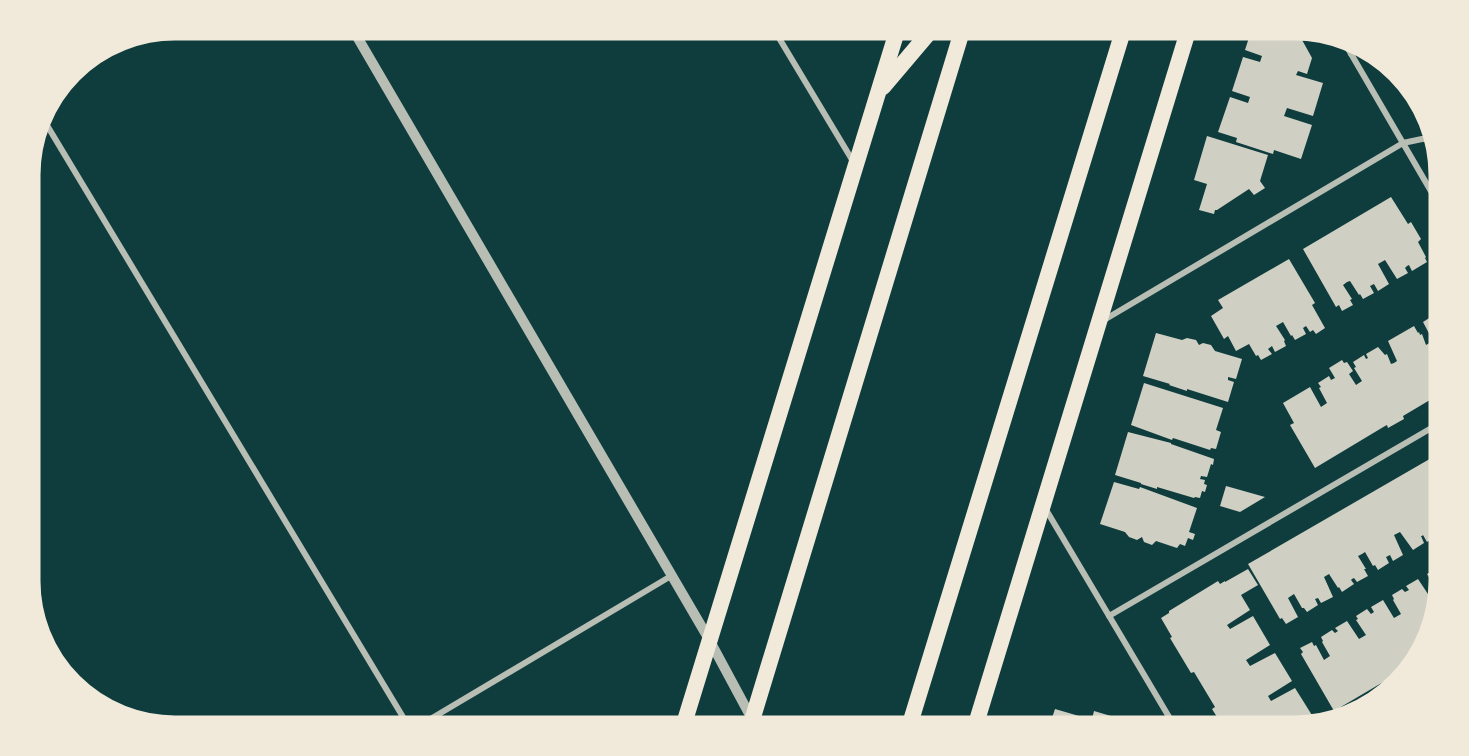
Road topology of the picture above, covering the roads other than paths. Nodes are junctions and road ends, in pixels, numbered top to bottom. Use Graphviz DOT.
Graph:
graph roads {
  1 [pos="358,39"];
  2 [pos="780,39"];
  3 [pos="895,39"];
  4 [pos="924,39"];
  5 [pos="960,39"];
  6 [pos="1121,39"];
  7 [pos="1186,39"];
  8 [pos="1349,51"];
  9 [pos="1351,54"];
  10 [pos="878,92"];
  11 [pos="48,127"];
  12 [pos="1425,139"];
  13 [pos="1403,143"];
  14 [pos="855,166"];
  15 [pos="1430,190"];
  16 [pos="1098,323"];
  17 [pos="1430,429"];
  18 [pos="1043,505"];
  19 [pos="671,576"];
  20 [pos="1110,616"];
  21 [pos="710,641"];
  22 [pos="402,717"];
  23 [pos="435,717"];
  24 [pos="686,717"];
  25 [pos="749,717"];
  26 [pos="755,717"];
  27 [pos="912,717"];
  28 [pos="978,717"];
  29 [pos="1169,717"];
  1 -- 19 [label="street"];
  2 -- 14 [label="street"];
  3 -- 10 [label="highway"];
  4 -- 10 [label="highway"];
  5 -- 26 [label="highway"];
  6 -- 27 [label="highway"];
  7 -- 16 [label="highway"];
  8 -- 9 [label="street"];
  9 -- 13 [label="street"];
  10 -- 14 [label="highway"];
  11 -- 22 [label="street"];
  12 -- 13 [label="street"];
  13 -- 15 [label="street"];
  13 -- 16 [label="street"];
  14 -- 21 [label="highway"];
  16 -- 18 [label="highway"];
  17 -- 20 [label="street"];
  18 -- 20 [label="street"];
  18 -- 28 [label="highway"];
  19 -- 21 [label="street"];
  19 -- 23 [label="street"];
  20 -- 29 [label="street"];
  21 -- 24 [label="highway"];
  21 -- 25 [label="street"];
}
